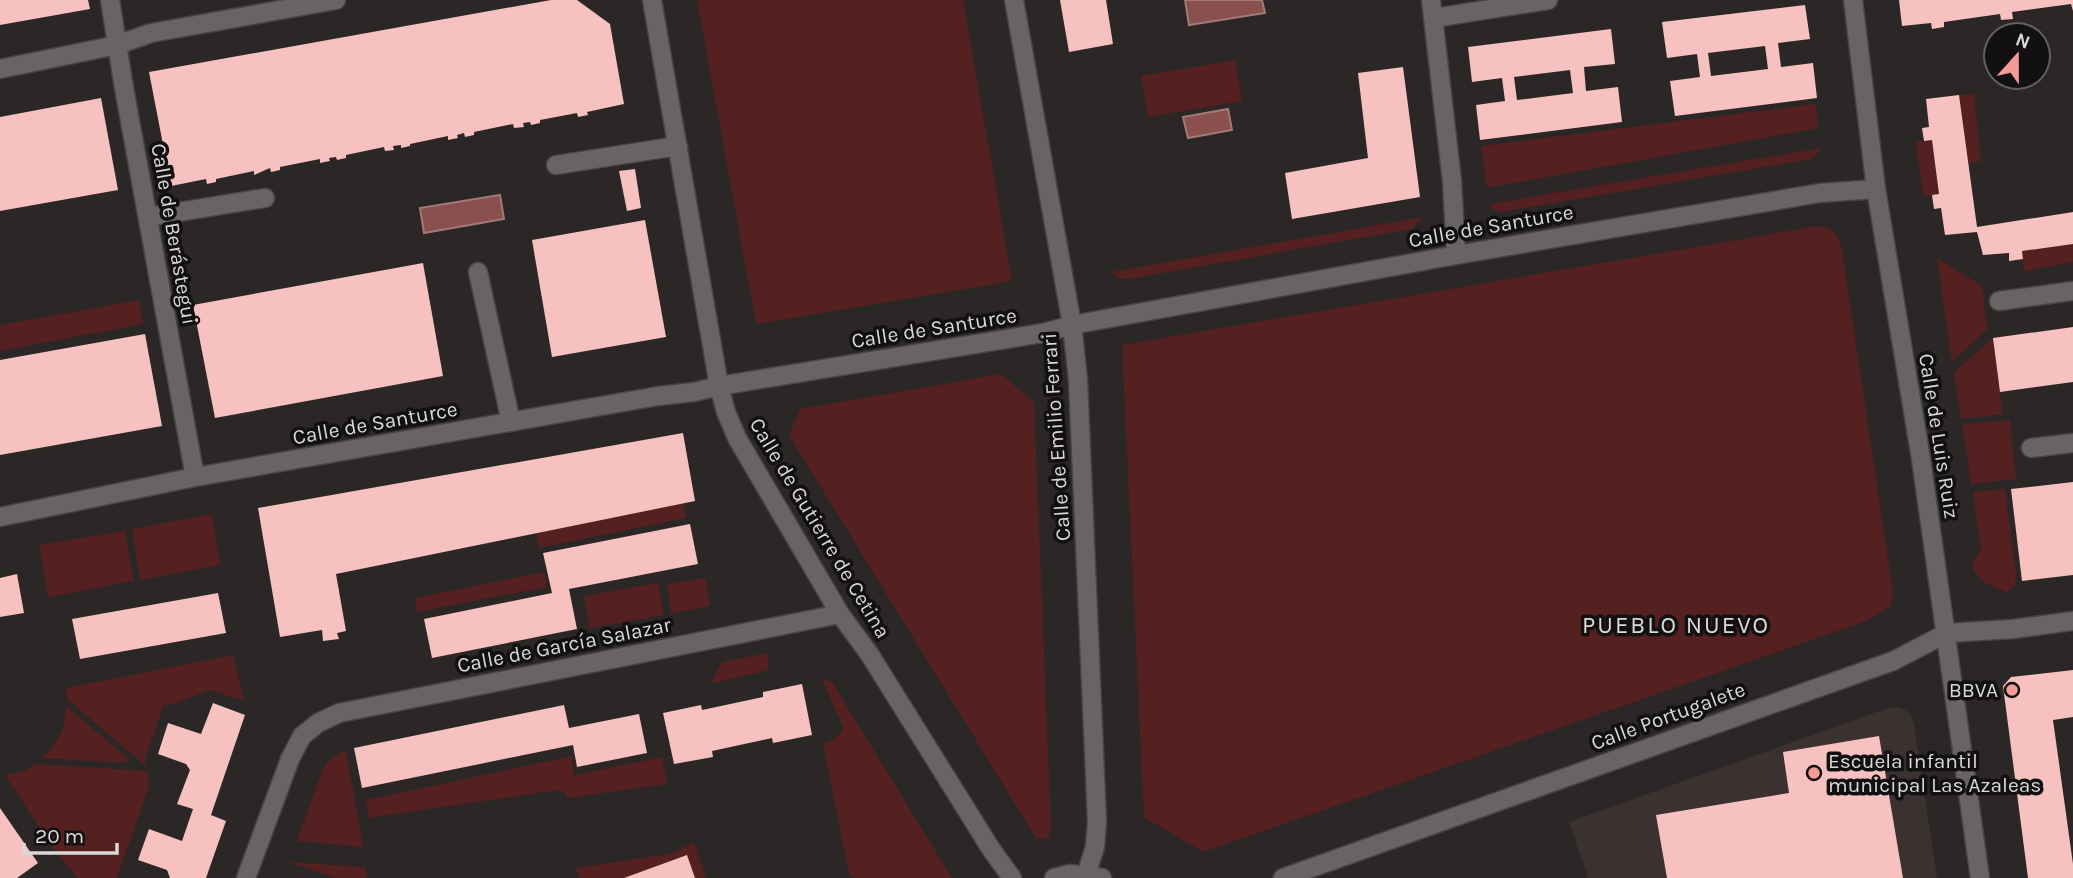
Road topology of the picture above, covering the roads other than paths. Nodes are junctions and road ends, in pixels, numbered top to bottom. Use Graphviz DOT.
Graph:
graph roads {
  1 [pos="110,0"];
  2 [pos="336,0"];
  3 [pos="652,0"];
  4 [pos="1014,0"];
  5 [pos="1548,0"];
  6 [pos="1853,0"];
  7 [pos="1433,9"];
  8 [pos="117,45"];
  9 [pos="0,69"];
  10 [pos="678,146"];
  11 [pos="556,165"];
  12 [pos="1876,189"];
  13 [pos="265,198"];
  14 [pos="148,217"];
  15 [pos="1456,255"];
  16 [pos="478,272"];
  17 [pos="2073,291"];
  18 [pos="1999,301"];
  19 [pos="1072,325"];
  20 [pos="719,386"];
  21 [pos="511,422"];
  22 [pos="2073,443"];
  23 [pos="2031,448"];
  24 [pos="195,477"];
  25 [pos="0,517"];
  26 [pos="840,614"];
  27 [pos="2073,621"];
  28 [pos="1947,633"];
  29 [pos="1094,876"];
  30 [pos="246,878"];
  31 [pos="1012,878"];
  32 [pos="1054,878"];
  33 [pos="1283,878"];
  34 [pos="1980,878"];
  1 -- 8 [label="street, Calle de Berástegui"];
  2 -- 8 [label="street"];
  3 -- 10 [label="street, Calle de Gutierre de Cetina"];
  4 -- 19 [label="street, Calle de Emilio Ferrari"];
  5 -- 7 [label="street"];
  6 -- 12 [label="street, Calle de Luis Ruiz"];
  7 -- 15 [label="street"];
  8 -- 9 [label="street"];
  8 -- 14 [label="street, Calle de Berástegui"];
  10 -- 11 [label="street"];
  10 -- 20 [label="street, Calle de Gutierre de Cetina"];
  12 -- 15 [label="street, Calle de Santurce"];
  12 -- 28 [label="street, Calle de Luis Ruiz"];
  13 -- 14 [label="street"];
  14 -- 24 [label="street, Calle de Berástegui"];
  15 -- 19 [label="street, Calle de Santurce"];
  16 -- 21 [label="street"];
  17 -- 18 [label="street"];
  19 -- 20 [label="street, Calle de Santurce"];
  19 -- 29 [label="street, Calle de Emilio Ferrari"];
  20 -- 21 [label="street, Calle de Santurce"];
  20 -- 26 [label="street, Calle de Gutierre de Cetina"];
  21 -- 24 [label="street, Calle de Santurce"];
  22 -- 23 [label="street"];
  24 -- 25 [label="street, Calle de Santurce"];
  26 -- 30 [label="street, Calle de García Salazar"];
  26 -- 31 [label="street, Calle de Gutierre de Cetina"];
  27 -- 28 [label="street, Calle Portugalete"];
  28 -- 33 [label="street, Calle Portugalete"];
  28 -- 34 [label="street, Calle de Luis Ruiz"];
  29 -- 32 [label="street"];
}
